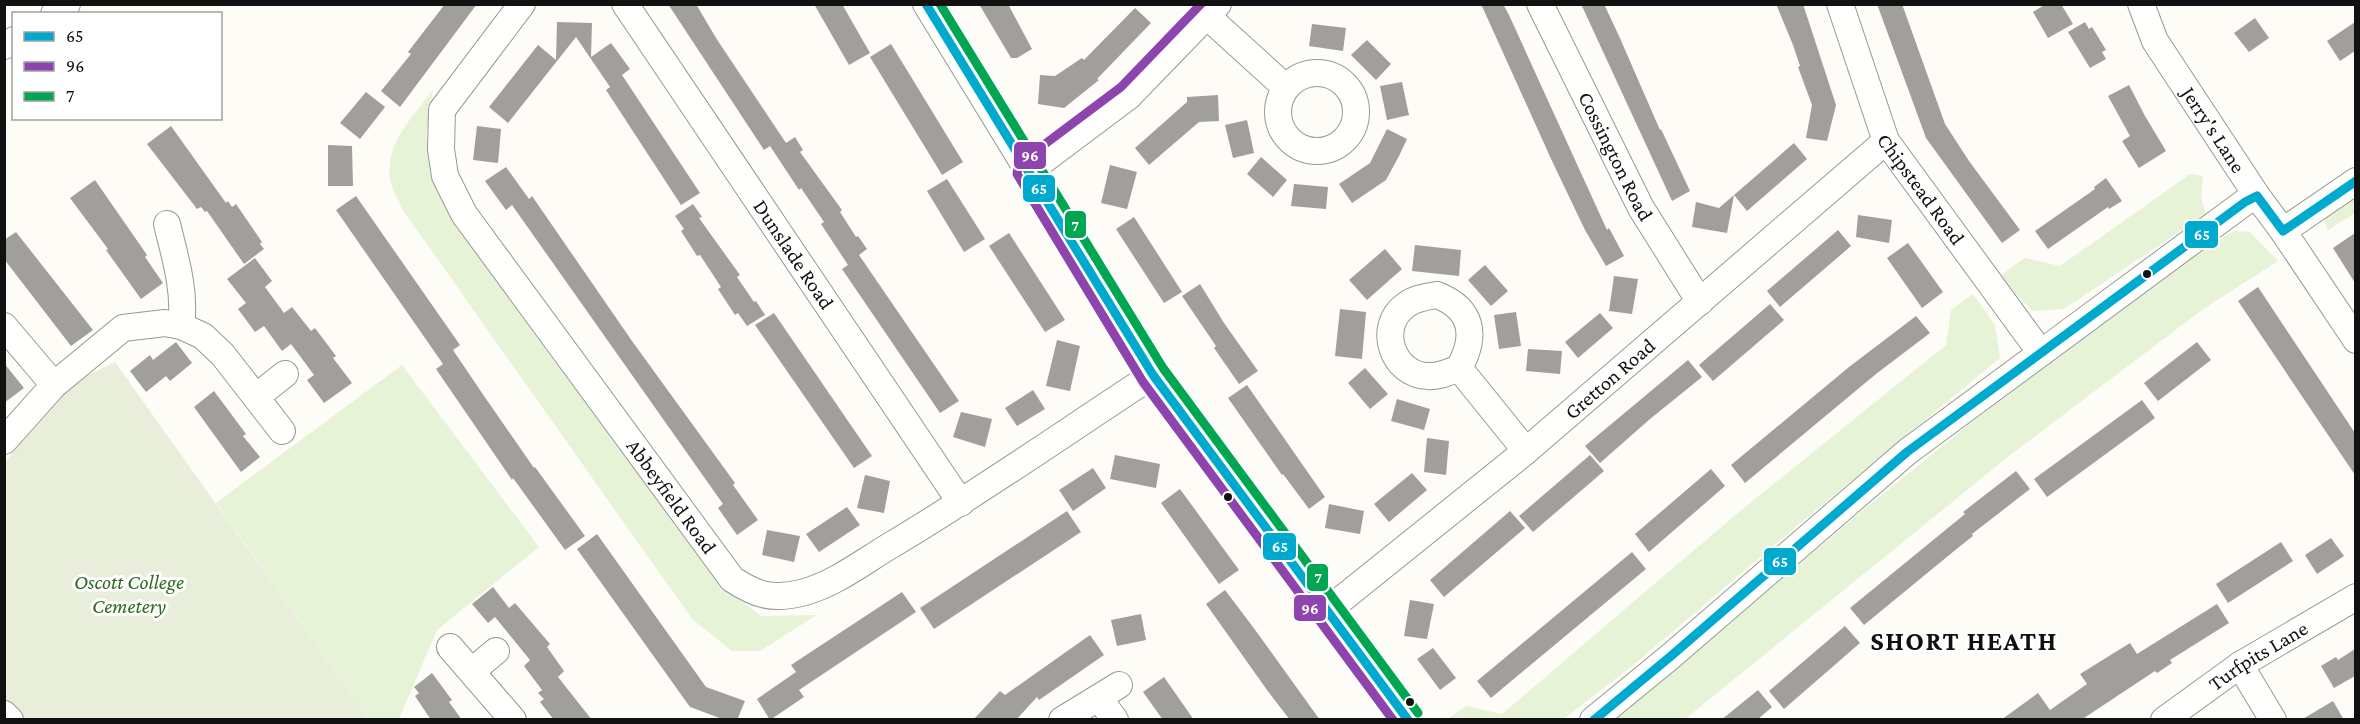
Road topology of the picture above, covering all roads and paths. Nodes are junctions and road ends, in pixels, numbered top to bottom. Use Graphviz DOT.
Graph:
graph roads {
  1 [pos="522,4"];
  2 [pos="625,4"];
  3 [pos="926,4"];
  4 [pos="1540,4"];
  5 [pos="1840,4"];
  6 [pos="2141,4"];
  7 [pos="1213,11"];
  8 [pos="1285,87"];
  9 [pos="1886,141"];
  10 [pos="1029,171"];
  11 [pos="2355,181"];
  12 [pos="2257,196"];
  13 [pos="167,224"];
  14 [pos="2283,231"];
  15 [pos="1700,302"];
  16 [pos="4,326"];
  17 [pos="181,326"];
  18 [pos="2355,340"];
  19 [pos="2041,353"];
  20 [pos="1459,368"];
  21 [pos="285,374"];
  22 [pos="1153,375"];
  23 [pos="54,385"];
  24 [pos="256,397"];
  25 [pos="282,431"];
  26 [pos="4,441"];
  27 [pos="1526,451"];
  28 [pos="961,503"];
  29 [pos="2355,597"];
  30 [pos="1327,611"];
  31 [pos="450,647"];
  32 [pos="496,651"];
  33 [pos="2240,665"];
  34 [pos="472,671"];
  35 [pos="4,714"];
  36 [pos="10,720"];
  37 [pos="513,720"];
  38 [pos="1062,720"];
  39 [pos="1115,720"];
  40 [pos="1408,720"];
  41 [pos="1593,720"];
  42 [pos="2164,720"];
  43 [pos="2273,720"];
  1 -- 28 [label="street, Abbeyfield Road"];
  2 -- 28 [label="street, Dunslade Road"];
  3 -- 10 [label="street"];
  4 -- 15 [label="street, Cossington Road"];
  5 -- 9 [label="street, Chipstead Road"];
  6 -- 12 [label="street, Jerry's Lane"];
  7 -- 8 [label="street"];
  7 -- 10 [label="street"];
  9 -- 15 [label="street, Gretton Road"];
  9 -- 19 [label="street, Chipstead Road"];
  10 -- 22 [label="street"];
  11 -- 14 [label="street"];
  12 -- 14 [label="street, Jerry's Lane"];
  12 -- 19 [label="street"];
  13 -- 17 [label="street"];
  14 -- 18 [label="street, Jerry's Lane"];
  15 -- 27 [label="street, Gretton Road"];
  16 -- 23 [label="street"];
  17 -- 23 [label="street"];
  17 -- 24 [label="street"];
  19 -- 41 [label="street"];
  20 -- 27 [label="street"];
  21 -- 24 [label="street"];
  22 -- 28 [label="street, Abbeyfield Road"];
  22 -- 30 [label="street"];
  23 -- 26 [label="street"];
  24 -- 25 [label="street"];
  27 -- 30 [label="street, Gretton Road"];
  29 -- 33 [label="street, Turfpits Lane"];
  30 -- 40 [label="street"];
  31 -- 34 [label="street"];
  32 -- 34 [label="street"];
  33 -- 42 [label="street, Turfpits Lane"];
  33 -- 43 [label="street"];
  34 -- 37 [label="street"];
  35 -- 36 [label="street"];
  38 -- 39 [label="street"];
}
